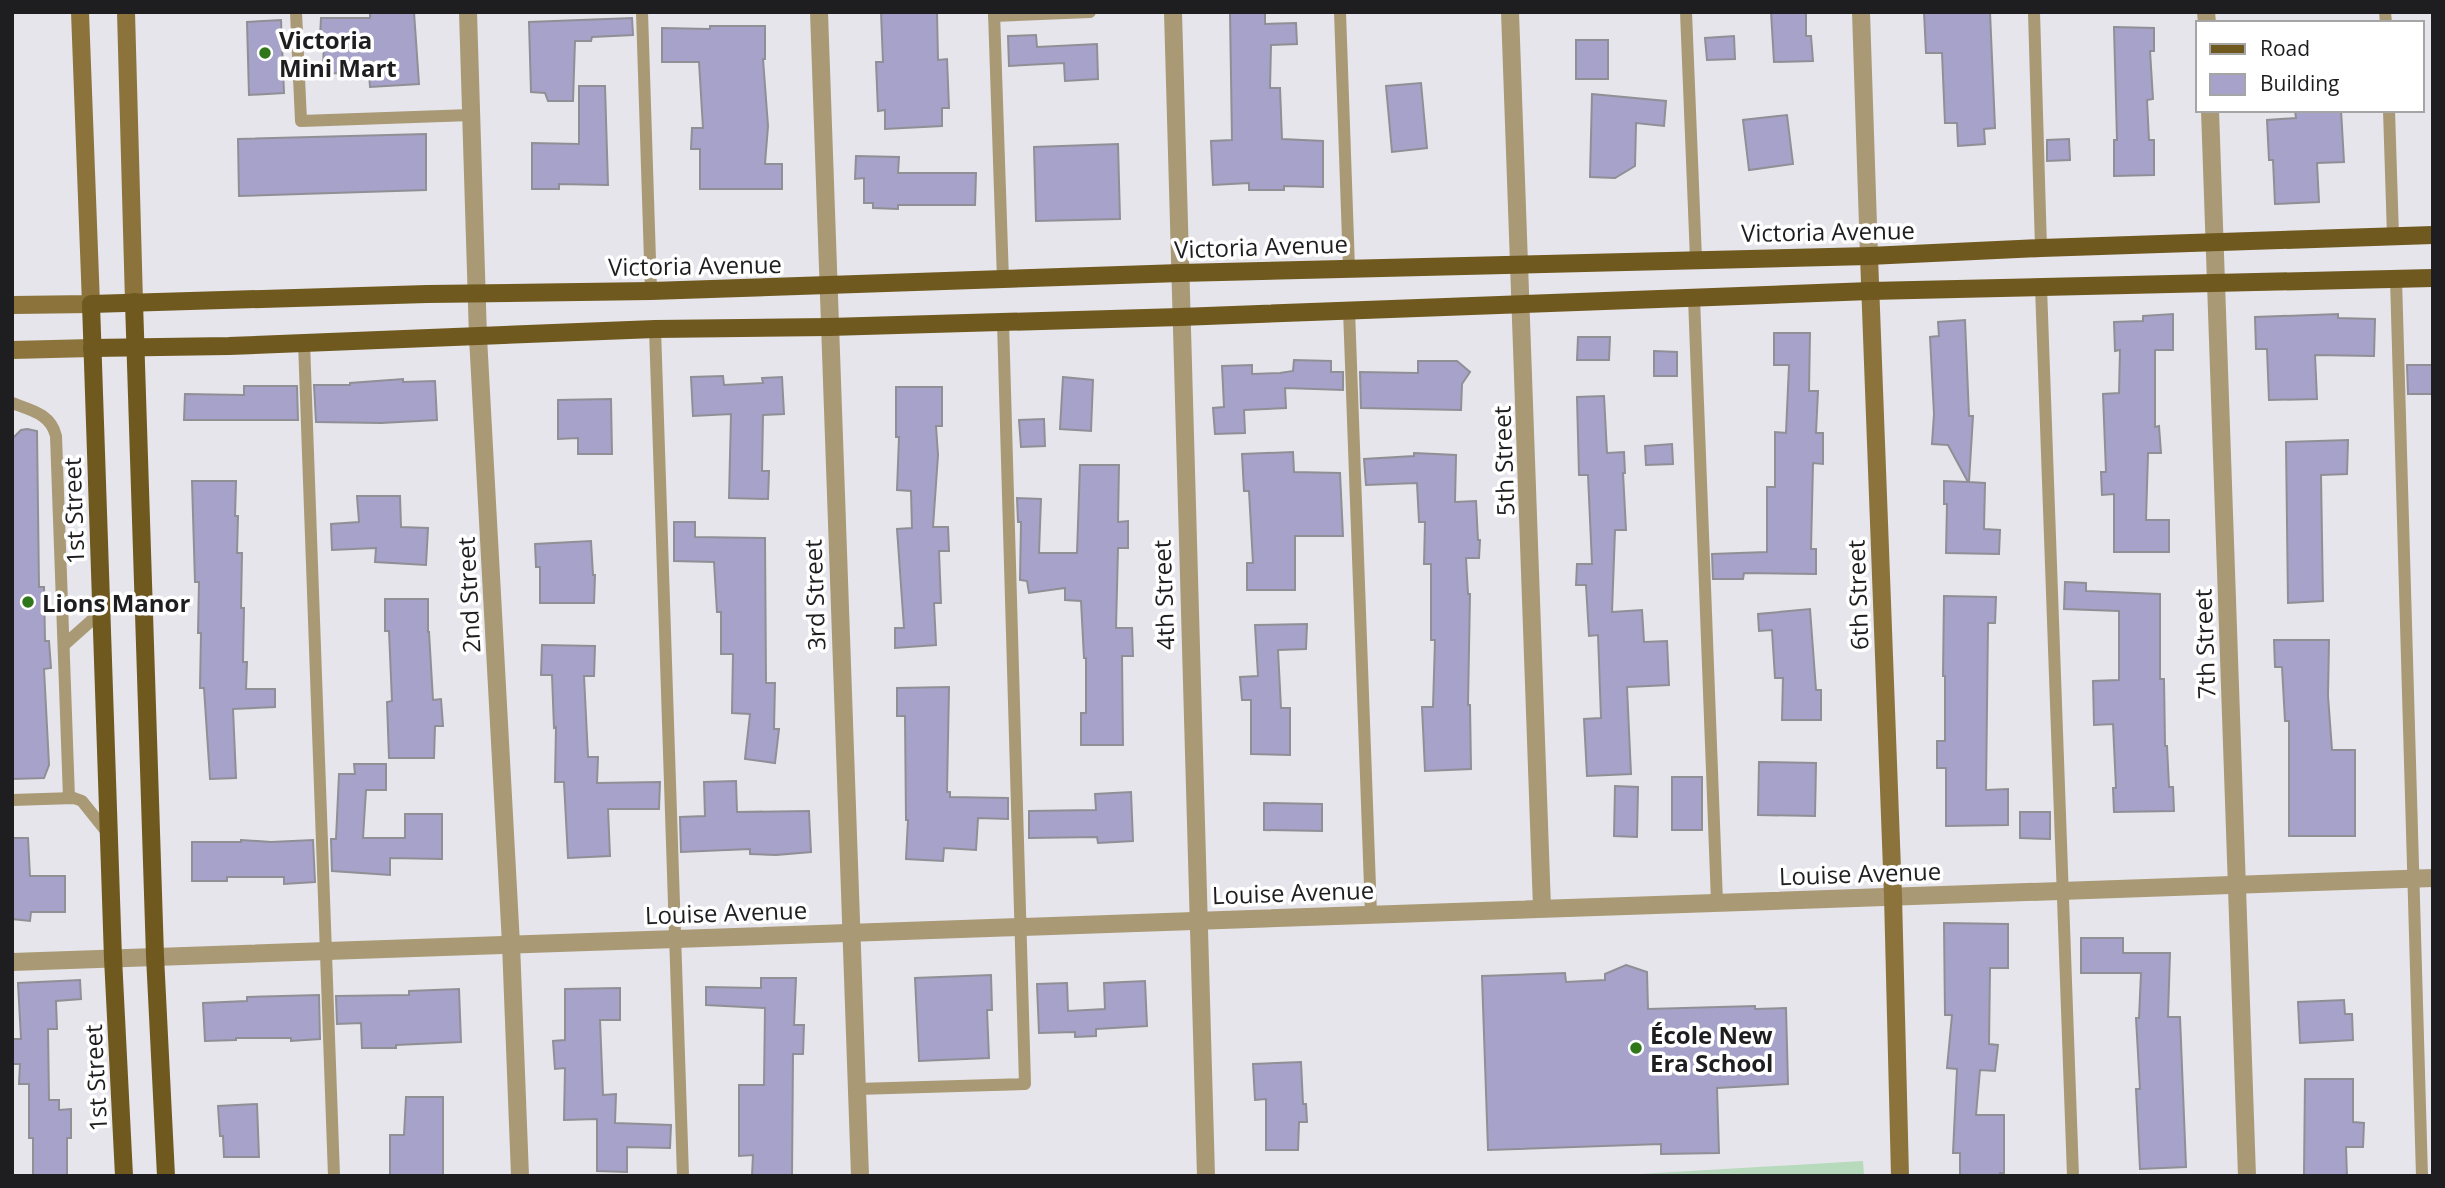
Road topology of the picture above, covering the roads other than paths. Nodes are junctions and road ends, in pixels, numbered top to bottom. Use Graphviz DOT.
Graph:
graph roads {
  1 [pos="80,12"];
  2 [pos="126,12"];
  3 [pos="296,12"];
  4 [pos="468,12"];
  5 [pos="642,12"];
  6 [pos="819,12"];
  7 [pos="1090,12"];
  8 [pos="1173,12"];
  9 [pos="1340,12"];
  10 [pos="1510,12"];
  11 [pos="1686,12"];
  12 [pos="1861,12"];
  13 [pos="2034,12"];
  14 [pos="994,14"];
  15 [pos="2210,112"];
  16 [pos="2389,112"];
  17 [pos="471,115"];
  18 [pos="2433,235"];
  19 [pos="2393,236"];
  20 [pos="2214,241"];
  21 [pos="2041,248"];
  22 [pos="1869,256"];
  23 [pos="1696,259"];
  24 [pos="1520,264"];
  25 [pos="1349,268"];
  26 [pos="1180,273"];
  27 [pos="2433,278"];
  28 [pos="2396,279"];
  29 [pos="1003,280"];
  30 [pos="2216,282"];
  31 [pos="827,286"];
  32 [pos="2040,287"];
  33 [pos="651,291"];
  34 [pos="1870,291"];
  35 [pos="477,293"];
  36 [pos="1695,298"];
  37 [pos="134,302"];
  38 [pos="91,304"];
  39 [pos="1522,304"];
  40 [pos="12,305"];
  41 [pos="1349,310"];
  42 [pos="1180,317"];
  43 [pos="1003,322"];
  44 [pos="829,327"];
  45 [pos="655,329"];
  46 [pos="478,337"];
  47 [pos="304,342"];
  48 [pos="136,347"];
  49 [pos="92,348"];
  50 [pos="12,349"];
  51 [pos="12,403"];
  52 [pos="101,612"];
  53 [pos="64,645"];
  54 [pos="69,798"];
  55 [pos="12,800"];
  56 [pos="110,836"];
  57 [pos="2433,877"];
  58 [pos="2412,878"];
  59 [pos="2237,884"];
  60 [pos="2063,890"];
  61 [pos="1893,896"];
  62 [pos="1717,902"];
  63 [pos="1542,908"];
  64 [pos="1371,914"];
  65 [pos="1197,920"];
  66 [pos="1023,926"];
  67 [pos="851,932"];
  68 [pos="674,938"];
  69 [pos="511,944"];
  70 [pos="327,950"];
  71 [pos="155,956"];
  72 [pos="113,958"];
  73 [pos="12,962"];
  74 [pos="857,1089"];
  75 [pos="124,1176"];
  76 [pos="166,1176"];
  77 [pos="334,1176"];
  78 [pos="520,1176"];
  79 [pos="683,1176"];
  80 [pos="860,1176"];
  81 [pos="1206,1176"];
  82 [pos="1900,1176"];
  83 [pos="2073,1176"];
  84 [pos="2247,1176"];
  85 [pos="2422,1176"];
  1 -- 38 [label="street, 1st Street"];
  2 -- 37 [label="street"];
  3 -- 17 [label="lane"];
  4 -- 17 [label="street, 2nd Street"];
  5 -- 33 [label="lane"];
  6 -- 31 [label="street, 3rd Street"];
  7 -- 14 [label="lane"];
  8 -- 26 [label="street, 4th Street"];
  9 -- 25 [label="lane"];
  10 -- 24 [label="street, 5th Street"];
  11 -- 23 [label="lane"];
  12 -- 22 [label="street, 6th Street"];
  13 -- 21 [label="lane"];
  14 -- 29 [label="lane"];
  15 -- 20 [label="street, 7th Street"];
  16 -- 19 [label="lane"];
  17 -- 35 [label="street, 2nd Street"];
  18 -- 19 [label="main road, Victoria Avenue"];
  19 -- 20 [label="main road, Victoria Avenue"];
  20 -- 21 [label="main road, Victoria Avenue"];
  20 -- 30 [label="street, 7th Street"];
  21 -- 22 [label="main road, Victoria Avenue"];
  22 -- 23 [label="main road, Victoria Avenue"];
  22 -- 34 [label="street, 6th Street"];
  23 -- 24 [label="main road, Victoria Avenue"];
  24 -- 25 [label="main road, Victoria Avenue"];
  24 -- 39 [label="street, 5th Street"];
  25 -- 26 [label="main road, Victoria Avenue"];
  26 -- 29 [label="main road, Victoria Avenue"];
  26 -- 42 [label="street, 4th Street"];
  27 -- 28 [label="main road"];
  28 -- 30 [label="main road"];
  28 -- 58 [label="lane"];
  29 -- 31 [label="main road, Victoria Avenue"];
  30 -- 32 [label="main road"];
  30 -- 59 [label="street, 7th Street"];
  31 -- 33 [label="main road, Victoria Avenue"];
  31 -- 44 [label="street, 3rd Street"];
  32 -- 34 [label="main road"];
  32 -- 60 [label="lane"];
  33 -- 35 [label="main road, Victoria Avenue"];
  34 -- 36 [label="main road"];
  34 -- 61 [label="street, 6th Street"];
  35 -- 37 [label="main road, Victoria Avenue"];
  35 -- 46 [label="street, 2nd Street"];
  36 -- 39 [label="main road"];
  36 -- 62 [label="lane"];
  37 -- 38 [label="main road, Victoria Avenue"];
  37 -- 48 [label="main road"];
  38 -- 40 [label="street"];
  38 -- 49 [label="main road, 1st Street"];
  39 -- 41 [label="main road"];
  39 -- 63 [label="street, 5th Street"];
  41 -- 42 [label="main road"];
  41 -- 64 [label="lane"];
  42 -- 43 [label="main road"];
  42 -- 65 [label="street, 4th Street"];
  43 -- 44 [label="main road"];
  43 -- 66 [label="lane"];
  44 -- 45 [label="main road"];
  44 -- 67 [label="street, 3rd Street"];
  45 -- 46 [label="main road"];
  45 -- 68 [label="lane"];
  46 -- 47 [label="main road"];
  46 -- 69 [label="street, 2nd Street"];
  47 -- 48 [label="main road"];
  47 -- 70 [label="lane"];
  48 -- 49 [label="main road"];
  48 -- 71 [label="main road"];
  49 -- 50 [label="street"];
  49 -- 52 [label="main road, 1st Street"];
  51 -- 53 [label="lane"];
  52 -- 53 [label="lane"];
  52 -- 56 [label="main road, 1st Street"];
  53 -- 54 [label="lane"];
  54 -- 55 [label="lane"];
  54 -- 56 [label="lane"];
  56 -- 72 [label="main road, 1st Street"];
  57 -- 58 [label="street, Louise Avenue"];
  58 -- 59 [label="street, Louise Avenue"];
  58 -- 85 [label="lane"];
  59 -- 60 [label="street, Louise Avenue"];
  59 -- 84 [label="street, 7th Street"];
  60 -- 61 [label="street, Louise Avenue"];
  60 -- 83 [label="lane"];
  61 -- 62 [label="street, Louise Avenue"];
  61 -- 82 [label="street, 6th Street"];
  62 -- 63 [label="street, Louise Avenue"];
  63 -- 64 [label="street, Louise Avenue"];
  64 -- 65 [label="street, Louise Avenue"];
  65 -- 66 [label="street, Louise Avenue"];
  65 -- 81 [label="street, 4th Street"];
  66 -- 67 [label="street, Louise Avenue"];
  66 -- 74 [label="lane"];
  67 -- 68 [label="street, Louise Avenue"];
  67 -- 74 [label="street, 3rd Street"];
  68 -- 69 [label="street, Louise Avenue"];
  68 -- 79 [label="lane"];
  69 -- 70 [label="street, Louise Avenue"];
  69 -- 78 [label="street, 2nd Street"];
  70 -- 71 [label="street, Louise Avenue"];
  70 -- 77 [label="lane"];
  71 -- 72 [label="street, Louise Avenue"];
  71 -- 76 [label="main road"];
  72 -- 73 [label="street, Louise Avenue"];
  72 -- 75 [label="main road, 1st Street"];
  74 -- 80 [label="street, 3rd Street"];
}
